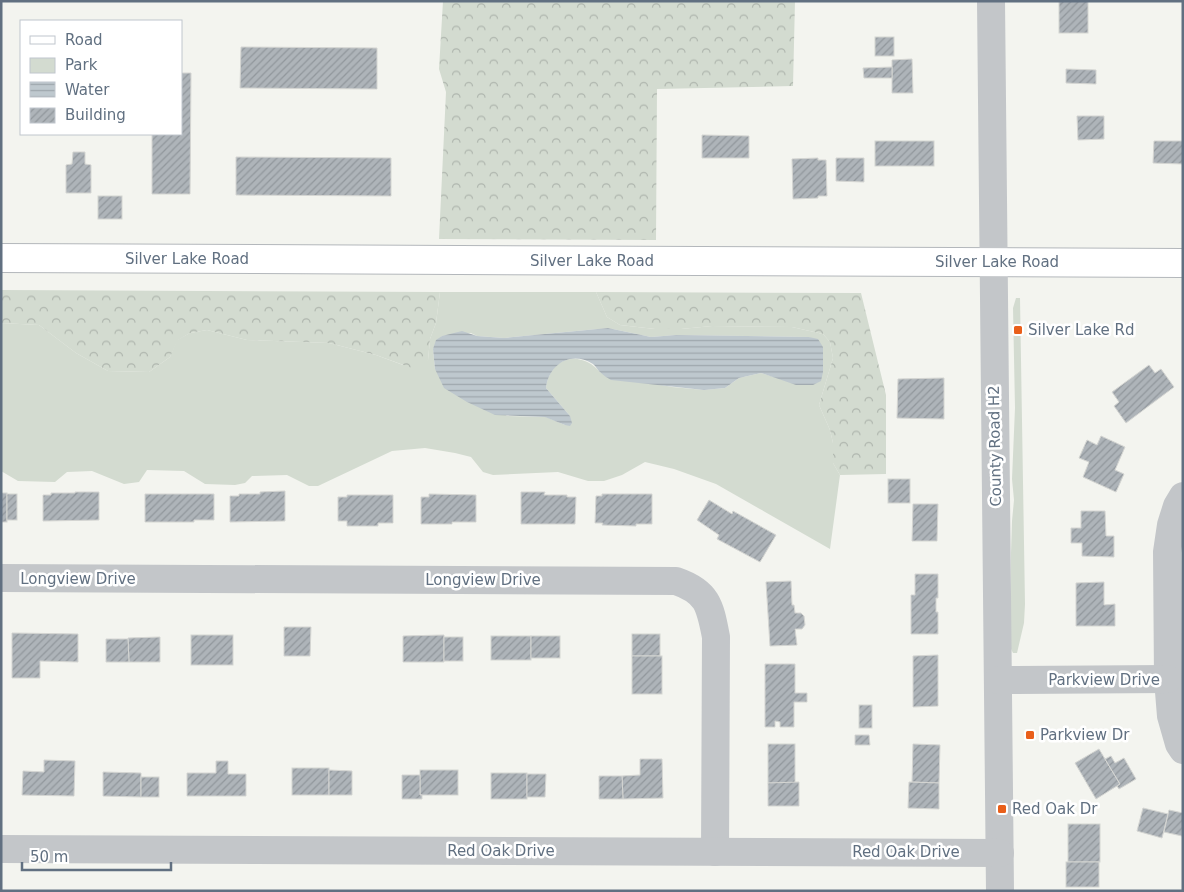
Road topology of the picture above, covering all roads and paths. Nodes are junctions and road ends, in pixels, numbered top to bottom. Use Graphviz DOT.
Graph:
graph roads {
  1 [pos="991,1"];
  2 [pos="1,258"];
  3 [pos="993,262"];
  4 [pos="1183,263"];
  5 [pos="1183,496"];
  6 [pos="1,578"];
  7 [pos="1168,679"];
  8 [pos="998,680"];
  9 [pos="1183,750"];
  10 [pos="1,849"];
  11 [pos="714,852"];
  12 [pos="1000,853"];
  13 [pos="1000,891"];
  1 -- 3 [label="street, County Road H2"];
  2 -- 3 [label="main road, Silver Lake Road"];
  3 -- 4 [label="main road, Silver Lake Road"];
  3 -- 8 [label="street, County Road H2"];
  5 -- 7 [label="street"];
  6 -- 11 [label="street, Longview Drive"];
  7 -- 8 [label="street, Parkview Drive"];
  7 -- 9 [label="street, Parkview Drive"];
  8 -- 12 [label="street, County Road H2"];
  10 -- 11 [label="street, Red Oak Drive"];
  11 -- 12 [label="street, Red Oak Drive"];
  12 -- 13 [label="street, County Road H2"];
}
